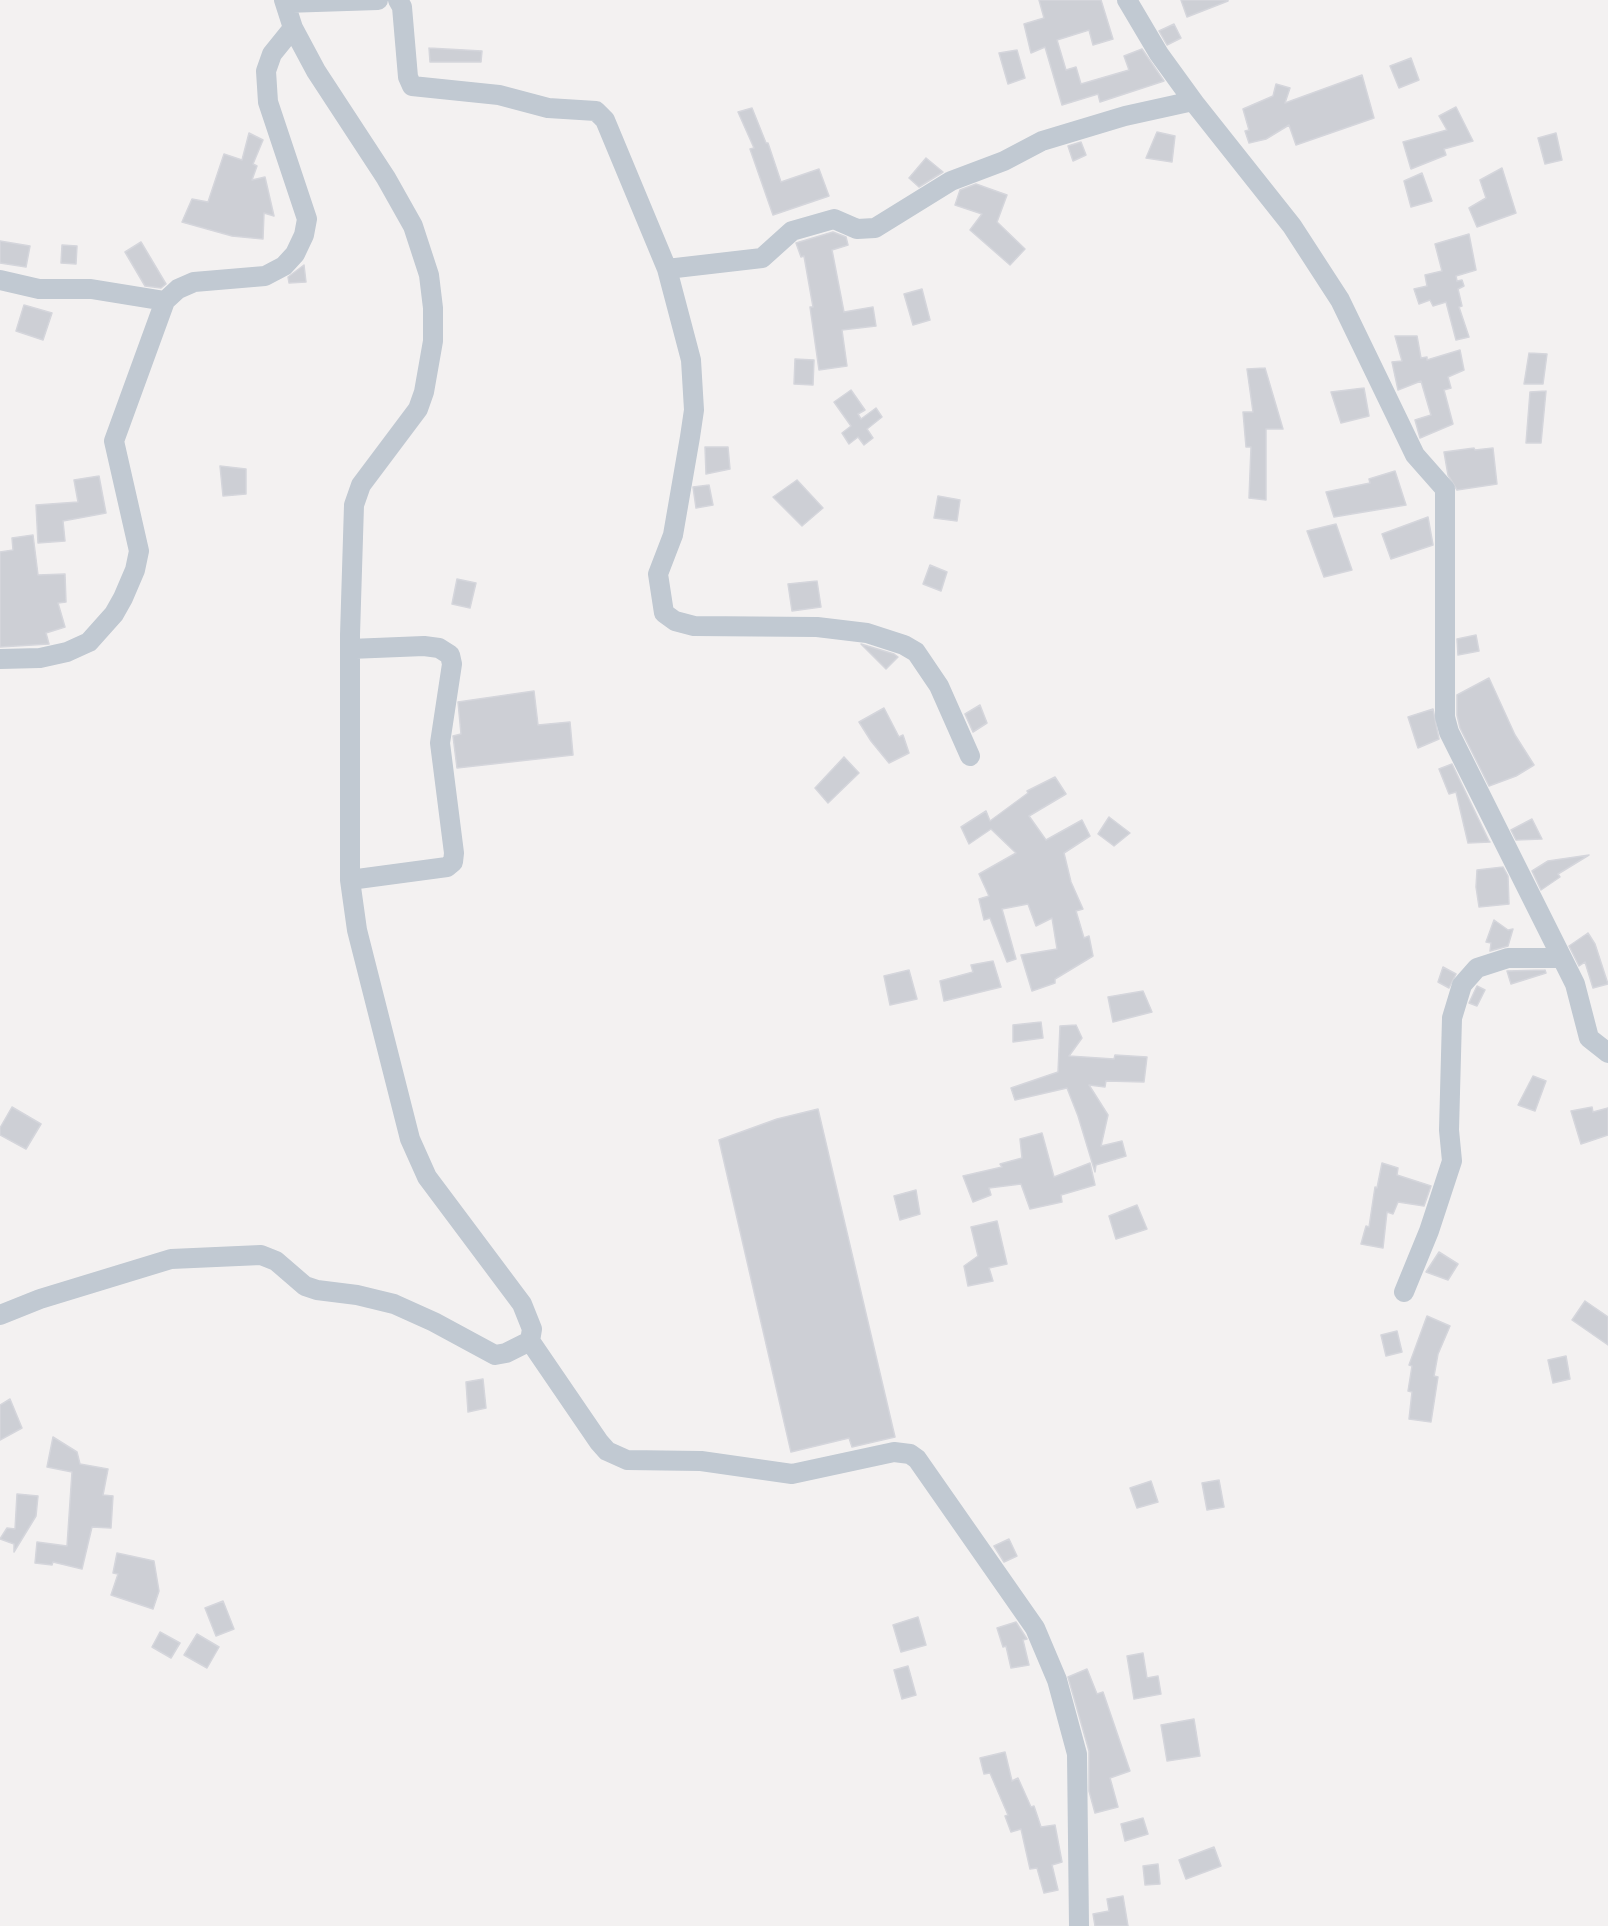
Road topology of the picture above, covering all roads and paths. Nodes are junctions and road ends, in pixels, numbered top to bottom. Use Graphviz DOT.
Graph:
graph roads {
  1 [pos="378,0"];
  2 [pos="398,0"];
  3 [pos="1127,0"];
  4 [pos="284,2"];
  5 [pos="293,28"];
  6 [pos="1193,101"];
  7 [pos="667,269"];
  8 [pos="0,280"];
  9 [pos="165,301"];
  10 [pos="350,649"];
  11 [pos="0,659"];
  12 [pos="970,756"];
  13 [pos="350,880"];
  14 [pos="1560,958"];
  15 [pos="1608,1053"];
  16 [pos="1404,1292"];
  17 [pos="0,1315"];
  18 [pos="530,1341"];
  19 [pos="1079,1926"];
  1 -- 4 [label="street"];
  2 -- 7 [label="street"];
  3 -- 6 [label="street"];
  4 -- 5 [label="street"];
  5 -- 9 [label="street"];
  5 -- 10 [label="street"];
  6 -- 7 [label="street"];
  6 -- 14 [label="street"];
  7 -- 12 [label="street"];
  8 -- 9 [label="street"];
  9 -- 11 [label="street"];
  10 -- 13 [label="street"];
  10 -- 13 [label="street"];
  13 -- 18 [label="street"];
  14 -- 15 [label="street"];
  14 -- 16 [label="street"];
  17 -- 18 [label="street"];
  18 -- 19 [label="street"];
}
